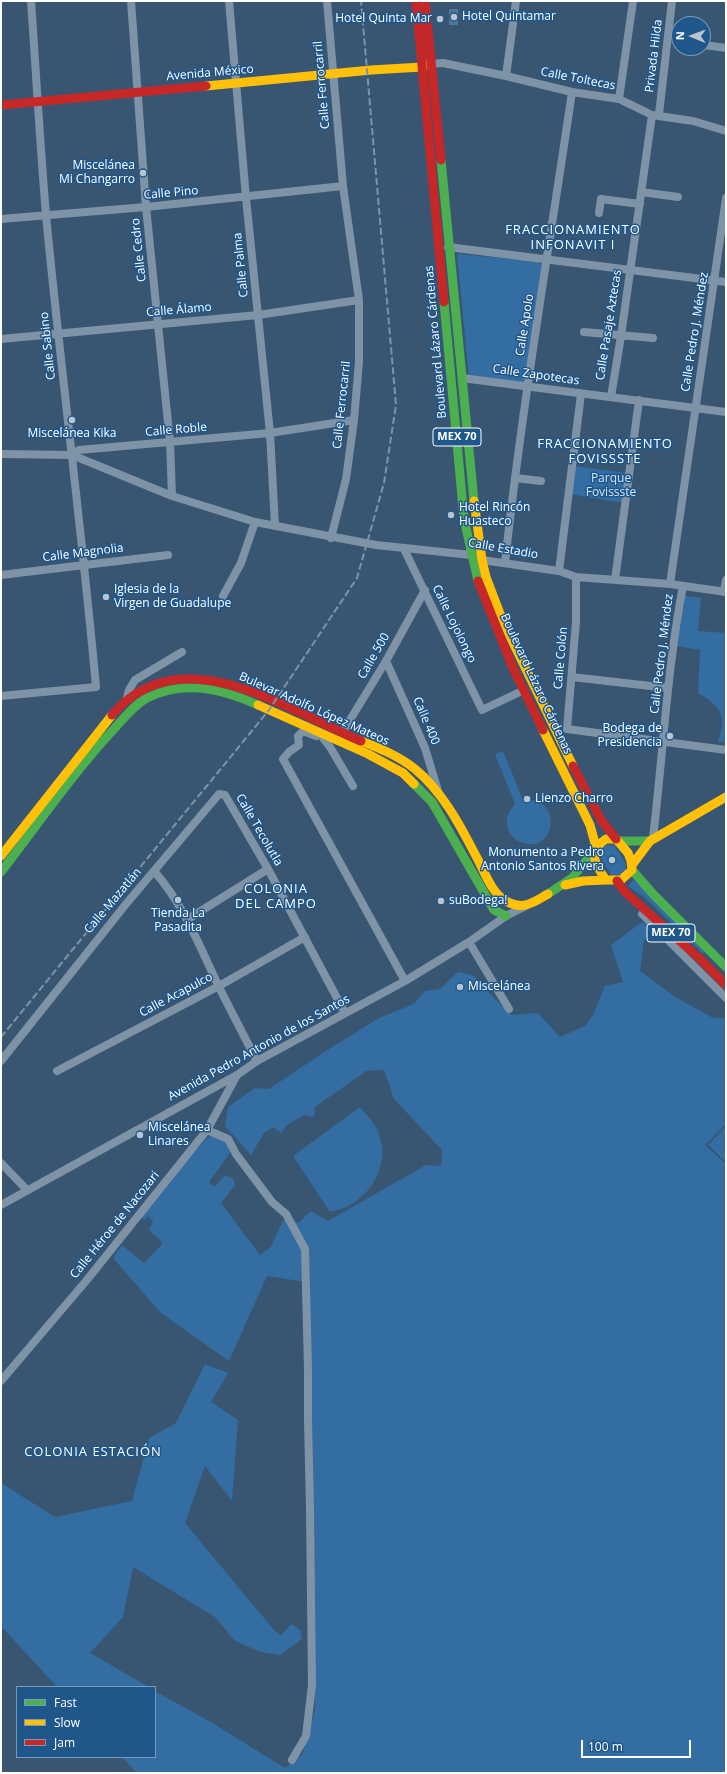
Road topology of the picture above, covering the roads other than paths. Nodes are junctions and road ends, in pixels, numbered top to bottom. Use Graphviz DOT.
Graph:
graph roads {
  1 [pos="31,1"];
  2 [pos="131,1"];
  3 [pos="229,1"];
  4 [pos="326,1"];
  5 [pos="416,1"];
  6 [pos="425,1"];
  7 [pos="516,1"];
  8 [pos="633,1"];
  9 [pos="672,1"];
  10 [pos="711,46"];
  11 [pos="726,48"];
  12 [pos="431,64"];
  13 [pos="422,67"];
  14 [pos="334,74"];
  15 [pos="506,76"];
  16 [pos="236,83"];
  17 [pos="137,92"];
  18 [pos="572,92"];
  19 [pos="619,99"];
  20 [pos="38,102"];
  21 [pos="1,105"];
  22 [pos="656,115"];
  23 [pos="726,131"];
  24 [pos="343,186"];
  25 [pos="641,192"];
  26 [pos="678,197"];
  27 [pos="246,198"];
  28 [pos="726,198"];
  29 [pos="640,204"];
  30 [pos="146,207"];
  31 [pos="599,213"];
  32 [pos="46,215"];
  33 [pos="1,219"];
  34 [pos="448,247"];
  35 [pos="548,259"];
  36 [pos="630,270"];
  37 [pos="715,280"];
  38 [pos="726,282"];
  39 [pos="359,300"];
  40 [pos="258,315"];
  41 [pos="159,324"];
  42 [pos="584,332"];
  43 [pos="59,333"];
  44 [pos="621,336"];
  45 [pos="653,338"];
  46 [pos="1,339"];
  47 [pos="462,378"];
  48 [pos="527,386"];
  49 [pos="581,394"];
  50 [pos="611,397"];
  51 [pos="639,400"];
  52 [pos="696,408"];
  53 [pos="726,412"];
  54 [pos="354,420"];
  55 [pos="270,433"];
  56 [pos="170,442"];
  57 [pos="1,454"];
  58 [pos="72,455"];
  59 [pos="515,478"];
  60 [pos="541,481"];
  61 [pos="172,496"];
  62 [pos="255,522"];
  63 [pos="275,526"];
  64 [pos="331,538"];
  65 [pos="404,549"];
  66 [pos="168,555"];
  67 [pos="471,555"];
  68 [pos="482,560"];
  69 [pos="505,563"];
  70 [pos="85,565"];
  71 [pos="558,571"];
  72 [pos="1,575"];
  73 [pos="576,577"];
  74 [pos="616,580"];
  75 [pos="726,580"];
  76 [pos="670,584"];
  77 [pos="683,586"];
  78 [pos="424,590"];
  79 [pos="725,592"];
  80 [pos="223,596"];
  81 [pos="182,652"];
  82 [pos="386,661"];
  83 [pos="572,678"];
  84 [pos="668,688"];
  85 [pos="524,690"];
  86 [pos="1,696"];
  87 [pos="126,701"];
  88 [pos="567,729"];
  89 [pos="342,732"];
  90 [pos="557,736"];
  91 [pos="324,737"];
  92 [pos="664,743"];
  93 [pos="726,750"];
  94 [pos="353,786"];
  95 [pos="439,794"];
  96 [pos="726,797"];
  97 [pos="617,840"];
  98 [pos="652,840"];
  99 [pos="595,849"];
  100 [pos="1,856"];
  101 [pos="633,866"];
  102 [pos="268,869"];
  103 [pos="2,870"];
  104 [pos="154,871"];
  105 [pos="612,881"];
  106 [pos="564,885"];
  107 [pos="526,906"];
  108 [pos="506,916"];
  109 [pos="188,919"];
  110 [pos="305,937"];
  111 [pos="469,942"];
  112 [pos="700,959"];
  113 [pos="721,959"];
  114 [pos="406,981"];
  115 [pos="726,985"];
  116 [pos="219,986"];
  117 [pos="726,998"];
  118 [pos="509,1009"];
  119 [pos="345,1013"];
  120 [pos="1,1061"];
  121 [pos="257,1061"];
  122 [pos="57,1072"];
  123 [pos="236,1075"];
  124 [pos="207,1130"];
  125 [pos="1,1163"];
  126 [pos="26,1190"];
  127 [pos="1,1205"];
  128 [pos="1,1381"];
  129 [pos="292,1760"];
  1 -- 20 [label="street, Calle Sabino"];
  2 -- 17 [label="street, Calle Cedro"];
  3 -- 16 [label="street, Calle Palma"];
  4 -- 14 [label="street, Calle Ferrocarril"];
  5 -- 13 [label="main road, Boulevard Lázaro Cárdenas / MEX 70"];
  6 -- 12 [label="main road, Boulevard Lázaro Cárdenas / MEX 70"];
  7 -- 15 [label="street"];
  8 -- 19 [label="street"];
  9 -- 22 [label="street, Privada Hilda"];
  10 -- 11 [label="street"];
  12 -- 13 [label="main road, Calle Toltecas"];
  12 -- 15 [label="street, Calle Toltecas"];
  12 -- 34 [label="main road, Boulevard Lázaro Cárdenas / MEX 70"];
  13 -- 14 [label="main road, Avenida México"];
  13 -- 67 [label="main road, Boulevard Lázaro Cárdenas / MEX 70"];
  14 -- 16 [label="main road, Avenida México"];
  14 -- 24 [label="street, Calle Ferrocarril"];
  15 -- 18 [label="street, Calle Toltecas"];
  16 -- 17 [label="main road, Avenida México"];
  16 -- 27 [label="street, Calle Palma"];
  17 -- 20 [label="main road, Avenida México"];
  17 -- 30 [label="street, Calle Cedro"];
  18 -- 19 [label="street, Calle Toltecas"];
  18 -- 35 [label="street, Calle Apolo"];
  19 -- 22 [label="street, Calle Toltecas"];
  20 -- 21 [label="main road, Avenida México"];
  20 -- 32 [label="street, Calle Sabino"];
  22 -- 23 [label="street, Calle Toltecas"];
  22 -- 25 [label="street, Calle Pasaje Aztecas"];
  24 -- 27 [label="street, Calle Pino"];
  24 -- 39 [label="street, Calle Ferrocarril"];
  25 -- 26 [label="street"];
  25 -- 29 [label="street, Calle Pasaje Aztecas"];
  27 -- 30 [label="street, Calle Pino"];
  27 -- 40 [label="street, Calle Palma"];
  28 -- 37 [label="street, Calle Pedro J. Méndez"];
  29 -- 31 [label="street"];
  29 -- 36 [label="street, Calle Pasaje Aztecas"];
  30 -- 32 [label="street, Calle Pino"];
  30 -- 41 [label="street, Calle Cedro"];
  32 -- 33 [label="street, Calle Pino"];
  32 -- 43 [label="street, Calle Sabino"];
  34 -- 35 [label="street"];
  34 -- 47 [label="main road, Boulevard Lázaro Cárdenas / MEX 70"];
  35 -- 36 [label="street"];
  35 -- 48 [label="street, Calle Apolo"];
  36 -- 37 [label="street"];
  36 -- 44 [label="street, Calle Pasaje Aztecas"];
  37 -- 38 [label="street"];
  37 -- 52 [label="street, Calle Pedro J. Méndez"];
  39 -- 40 [label="street, Calle Álamo"];
  39 -- 54 [label="street, Calle Ferrocarril"];
  40 -- 41 [label="street, Calle Álamo"];
  40 -- 55 [label="street, Calle Palma"];
  41 -- 43 [label="street, Calle Álamo"];
  41 -- 56 [label="street, Calle Cedro"];
  42 -- 44 [label="street"];
  43 -- 46 [label="street, Calle Álamo"];
  43 -- 58 [label="street, Calle Sabino"];
  44 -- 45 [label="street"];
  44 -- 50 [label="street, Calle Pasaje Aztecas"];
  47 -- 48 [label="street, Calle Zapotecas"];
  47 -- 68 [label="main road, Boulevard Lázaro Cárdenas / MEX 70"];
  48 -- 49 [label="street, Calle Zapotecas"];
  48 -- 59 [label="street, Calle Apolo"];
  49 -- 50 [label="street, Calle Zapotecas"];
  49 -- 71 [label="street"];
  50 -- 51 [label="street, Calle Zapotecas"];
  51 -- 52 [label="street, Calle Zapotecas"];
  51 -- 74 [label="street"];
  52 -- 53 [label="street, Calle Zapotecas"];
  52 -- 76 [label="street, Calle Pedro J. Méndez"];
  54 -- 55 [label="street, Calle Roble"];
  54 -- 64 [label="street, Calle Ferrocarril"];
  55 -- 56 [label="street, Calle Roble"];
  55 -- 63 [label="street, Calle Palma"];
  56 -- 58 [label="street, Calle Roble"];
  56 -- 61 [label="street, Calle Cedro"];
  57 -- 58 [label="street, Calle Roble"];
  58 -- 61 [label="street"];
  58 -- 70 [label="street, Calle Sabino"];
  59 -- 60 [label="street"];
  59 -- 69 [label="street, Calle Apolo"];
  61 -- 62 [label="street"];
  62 -- 63 [label="street"];
  62 -- 80 [label="street"];
  63 -- 64 [label="street"];
  64 -- 65 [label="street, Calle Estadio"];
  65 -- 67 [label="street, Calle Estadio"];
  65 -- 78 [label="street, Calle Lojolongo"];
  66 -- 70 [label="street, Calle Magnolia"];
  67 -- 68 [label="street, Calle Estadio"];
  67 -- 85 [label="main road, Boulevard Lázaro Cárdenas / MEX 70"];
  68 -- 69 [label="street, Calle Estadio"];
  68 -- 90 [label="main road, Boulevard Lázaro Cárdenas / MEX 70"];
  69 -- 71 [label="street, Calle Estadio"];
  70 -- 72 [label="street, Calle Magnolia"];
  70 -- 86 [label="street, Calle Sabino"];
  71 -- 73 [label="street, Calle Estadio"];
  73 -- 74 [label="street, Calle Estadio"];
  73 -- 83 [label="street, Calle Colón"];
  74 -- 76 [label="street, Calle Estadio"];
  75 -- 79 [label="street"];
  76 -- 77 [label="street, Calle Pedro J. Méndez"];
  77 -- 79 [label="street"];
  77 -- 84 [label="street, Calle Pedro J. Méndez"];
  78 -- 82 [label="street, Calle 500"];
  78 -- 85 [label="street, Calle Lojolongo"];
  81 -- 87 [label="street"];
  82 -- 89 [label="street, Calle 500"];
  82 -- 95 [label="street, Calle 400"];
  83 -- 84 [label="street"];
  83 -- 88 [label="street, Calle Colón"];
  84 -- 92 [label="street, Calle Pedro J. Méndez"];
  85 -- 99 [label="main road, Boulevard Lázaro Cárdenas / MEX 70"];
  87 -- 89 [label="main road, Bulevar Adolfo López Mateos"];
  87 -- 100 [label="main road, Bulevar Adolfo López Mateos"];
  88 -- 90 [label="street"];
  88 -- 92 [label="street"];
  89 -- 95 [label="main road, Bulevar Adolfo López Mateos"];
  90 -- 97 [label="main road, Boulevard Lázaro Cárdenas / MEX 70"];
  91 -- 94 [label="street"];
  91 -- 103 [label="main road, Bulevar Adolfo López Mateos"];
  91 -- 108 [label="main road, Bulevar Adolfo López Mateos"];
  91 -- 114 [label="street"];
  92 -- 93 [label="street"];
  92 -- 98 [label="street, Calle Pedro J. Méndez"];
  95 -- 107 [label="main road, Bulevar Adolfo López Mateos"];
  96 -- 98 [label="main road"];
  97 -- 98 [label="main road"];
  97 -- 99 [label="main road"];
  97 -- 101 [label="main road, MEX 70"];
  98 -- 101 [label="main road"];
  99 -- 105 [label="main road, MEX 70"];
  99 -- 106 [label="main road"];
  101 -- 105 [label="main road"];
  101 -- 113 [label="street"];
  101 -- 113 [label="main road, MEX 70"];
  102 -- 104 [label="street, Calle Tecolutla"];
  102 -- 109 [label="street"];
  102 -- 110 [label="street, Calle Tecolutla"];
  104 -- 109 [label="street, Calle Mazatlán"];
  104 -- 120 [label="street, Calle Mazatlán"];
  105 -- 106 [label="main road"];
  105 -- 112 [label="main road, MEX 70"];
  105 -- 117 [label="street"];
  106 -- 107 [label="main road"];
  107 -- 108 [label="street, Avenida Pedro Antonio de los Santos"];
  108 -- 111 [label="street, Avenida Pedro Antonio de los Santos"];
  109 -- 116 [label="street, Calle Mazatlán"];
  110 -- 116 [label="street, Calle Acapulco"];
  110 -- 119 [label="street, Calle Tecolutla"];
  111 -- 114 [label="street, Avenida Pedro Antonio de los Santos"];
  111 -- 118 [label="street"];
  112 -- 113 [label="main road"];
  112 -- 115 [label="main road, MEX 70"];
  114 -- 119 [label="street, Avenida Pedro Antonio de los Santos"];
  116 -- 121 [label="street, Calle Mazatlán"];
  116 -- 122 [label="street, Calle Acapulco"];
  119 -- 121 [label="street, Avenida Pedro Antonio de los Santos"];
  121 -- 123 [label="street, Avenida Pedro Antonio de los Santos"];
  123 -- 124 [label="street, Calle Héroe de Nacozari"];
  123 -- 126 [label="street, Avenida Pedro Antonio de los Santos"];
  124 -- 128 [label="street, Calle Héroe de Nacozari"];
  124 -- 129 [label="street"];
  125 -- 126 [label="street"];
  126 -- 127 [label="street, Avenida Pedro Antonio de los Santos"];
}
